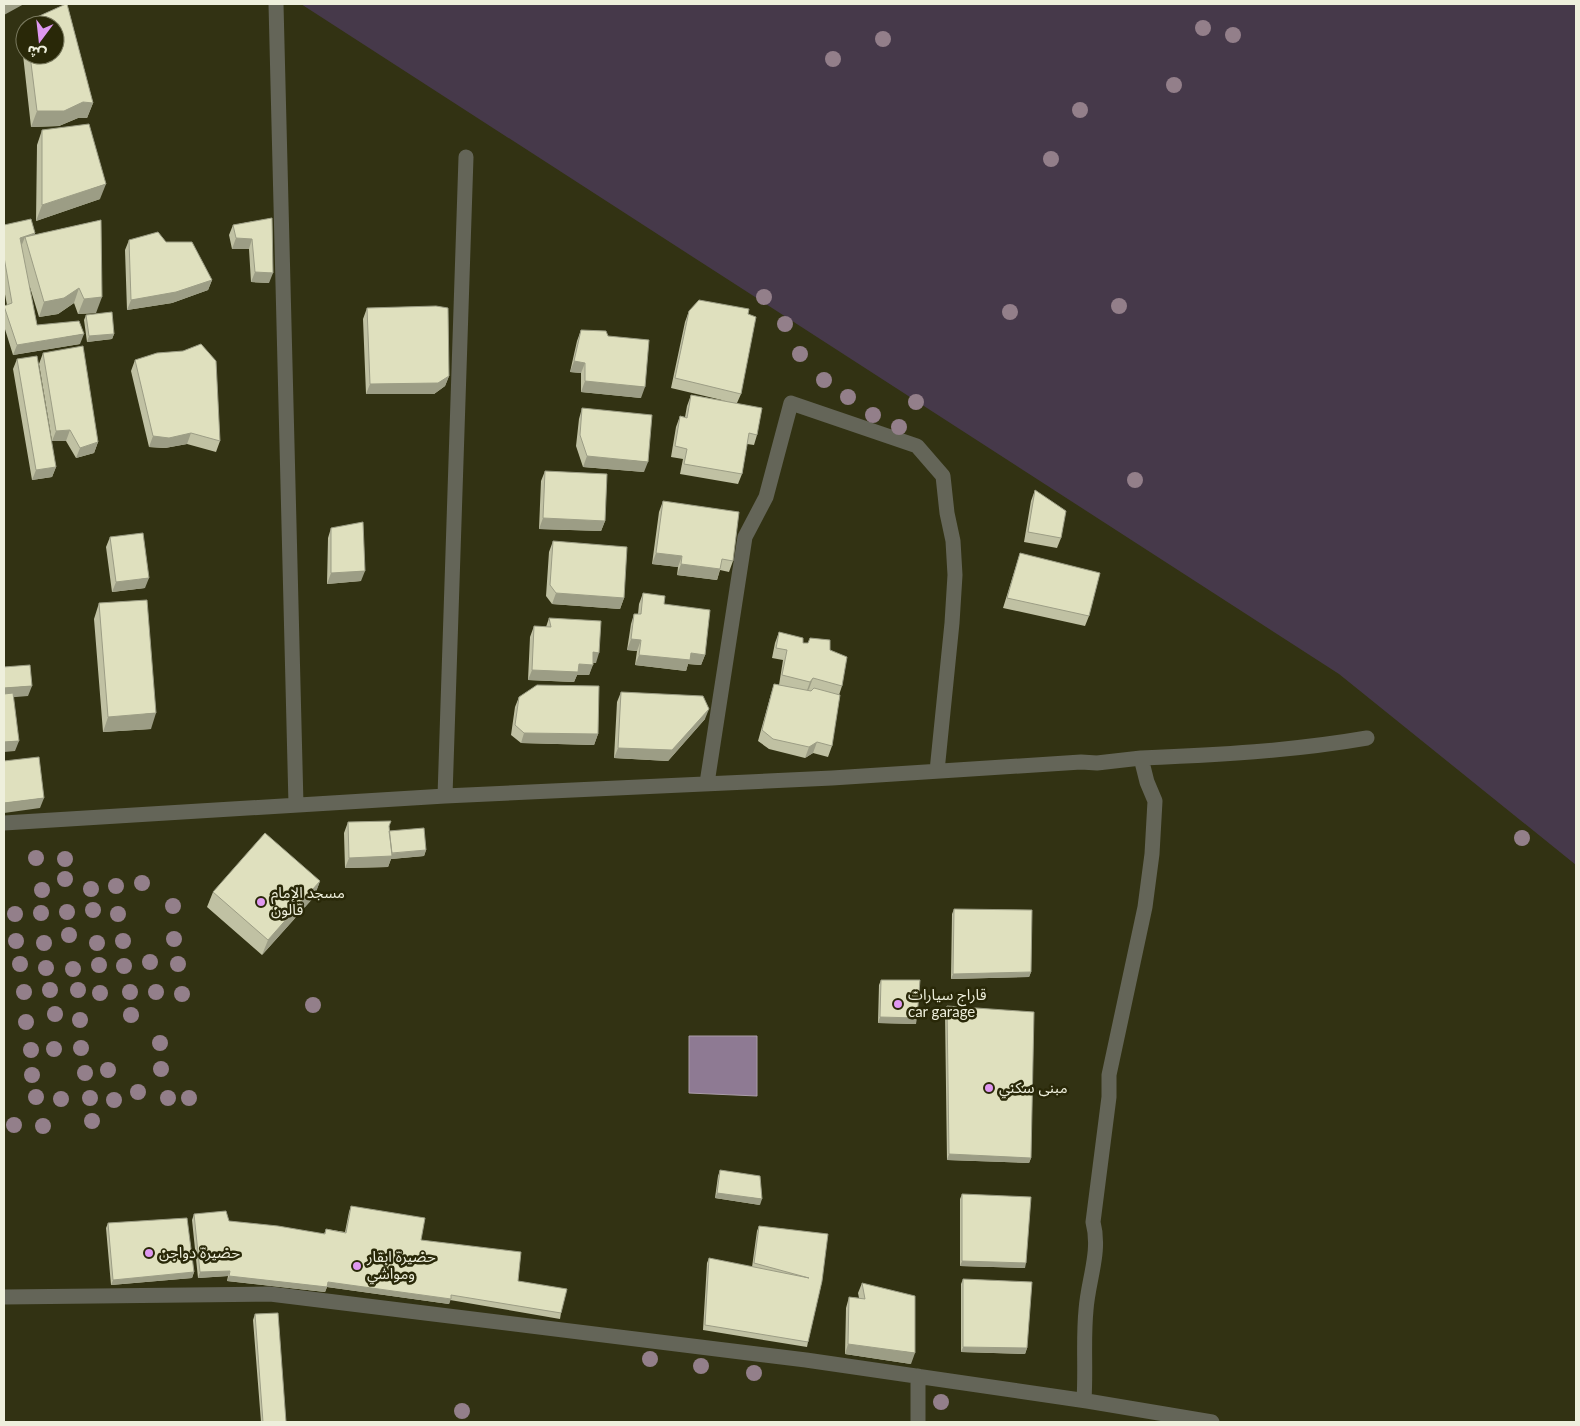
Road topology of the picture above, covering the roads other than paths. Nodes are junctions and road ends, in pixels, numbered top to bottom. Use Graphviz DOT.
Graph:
graph roads {
  1 [pos="276,4"];
  2 [pos="466,157"];
  3 [pos="1367,738"];
  4 [pos="1141,758"];
  5 [pos="937,771"];
  6 [pos="707,783"];
  7 [pos="445,796"];
  8 [pos="296,805"];
  9 [pos="4,823"];
  10 [pos="4,1297"];
  11 [pos="918,1376"];
  12 [pos="1084,1400"];
  13 [pos="918,1422"];
  14 [pos="1205,1422"];
  1 -- 8 [label="street"];
  2 -- 7 [label="street"];
  3 -- 4 [label="street"];
  4 -- 5 [label="street"];
  4 -- 12 [label="street"];
  5 -- 6 [label="street"];
  5 -- 6 [label="street"];
  6 -- 7 [label="street"];
  7 -- 8 [label="street"];
  8 -- 9 [label="street"];
  10 -- 11 [label="street"];
  11 -- 12 [label="street"];
  11 -- 13 [label="street"];
  12 -- 14 [label="street"];
}
